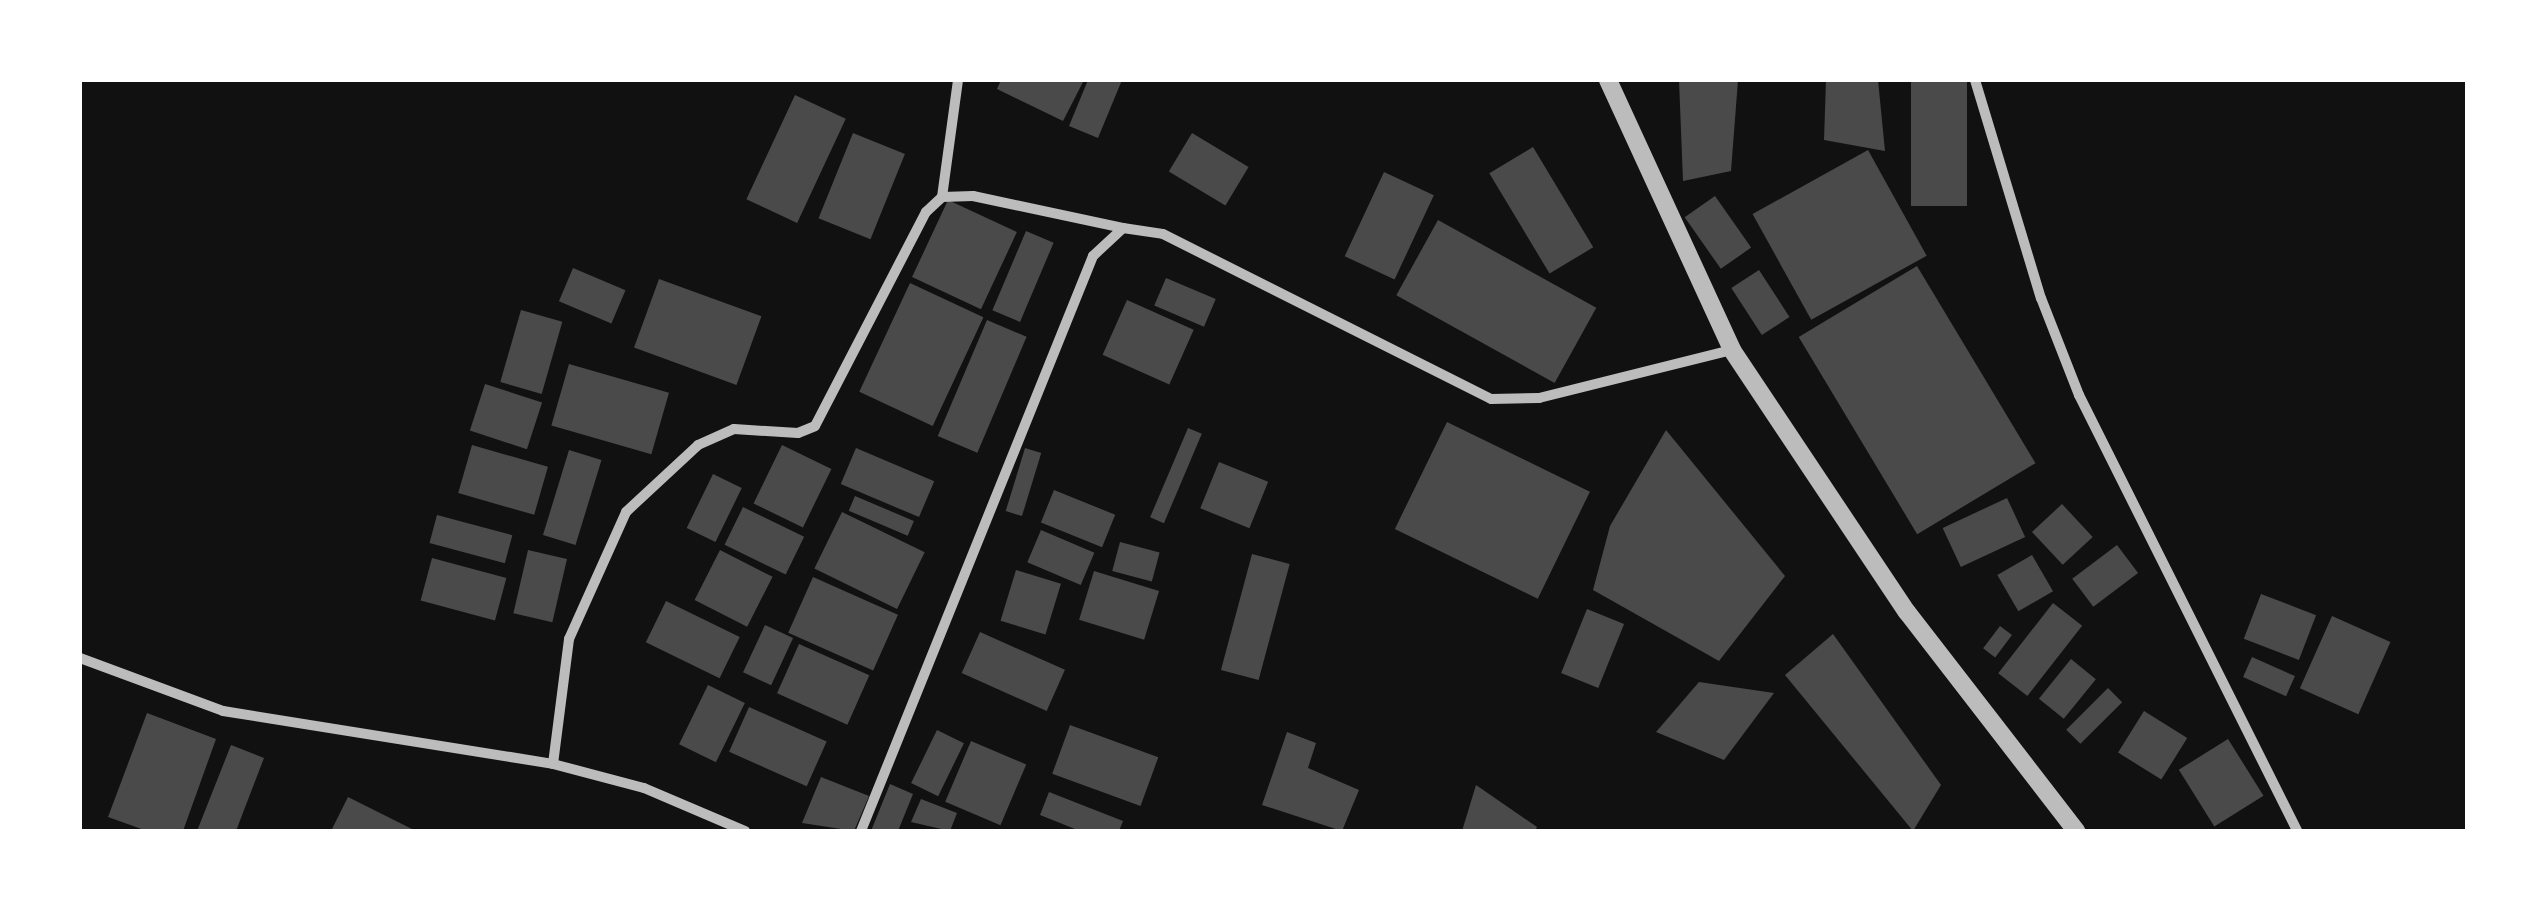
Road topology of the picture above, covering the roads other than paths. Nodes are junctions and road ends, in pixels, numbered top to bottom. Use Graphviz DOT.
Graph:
graph roads {
  1 [pos="958,80"];
  2 [pos="1608,80"];
  3 [pos="1975,80"];
  4 [pos="942,198"];
  5 [pos="1123,228"];
  6 [pos="1732,350"];
  7 [pos="80,658"];
  8 [pos="552,764"];
  9 [pos="745,831"];
  10 [pos="861,831"];
  11 [pos="2076,831"];
  12 [pos="2296,831"];
  1 -- 4 [label="street"];
  2 -- 6 [label="street"];
  3 -- 12 [label="street"];
  4 -- 5 [label="street"];
  4 -- 8 [label="street"];
  5 -- 6 [label="street"];
  5 -- 10 [label="street"];
  6 -- 11 [label="street"];
  7 -- 8 [label="street"];
  8 -- 9 [label="street"];
}
